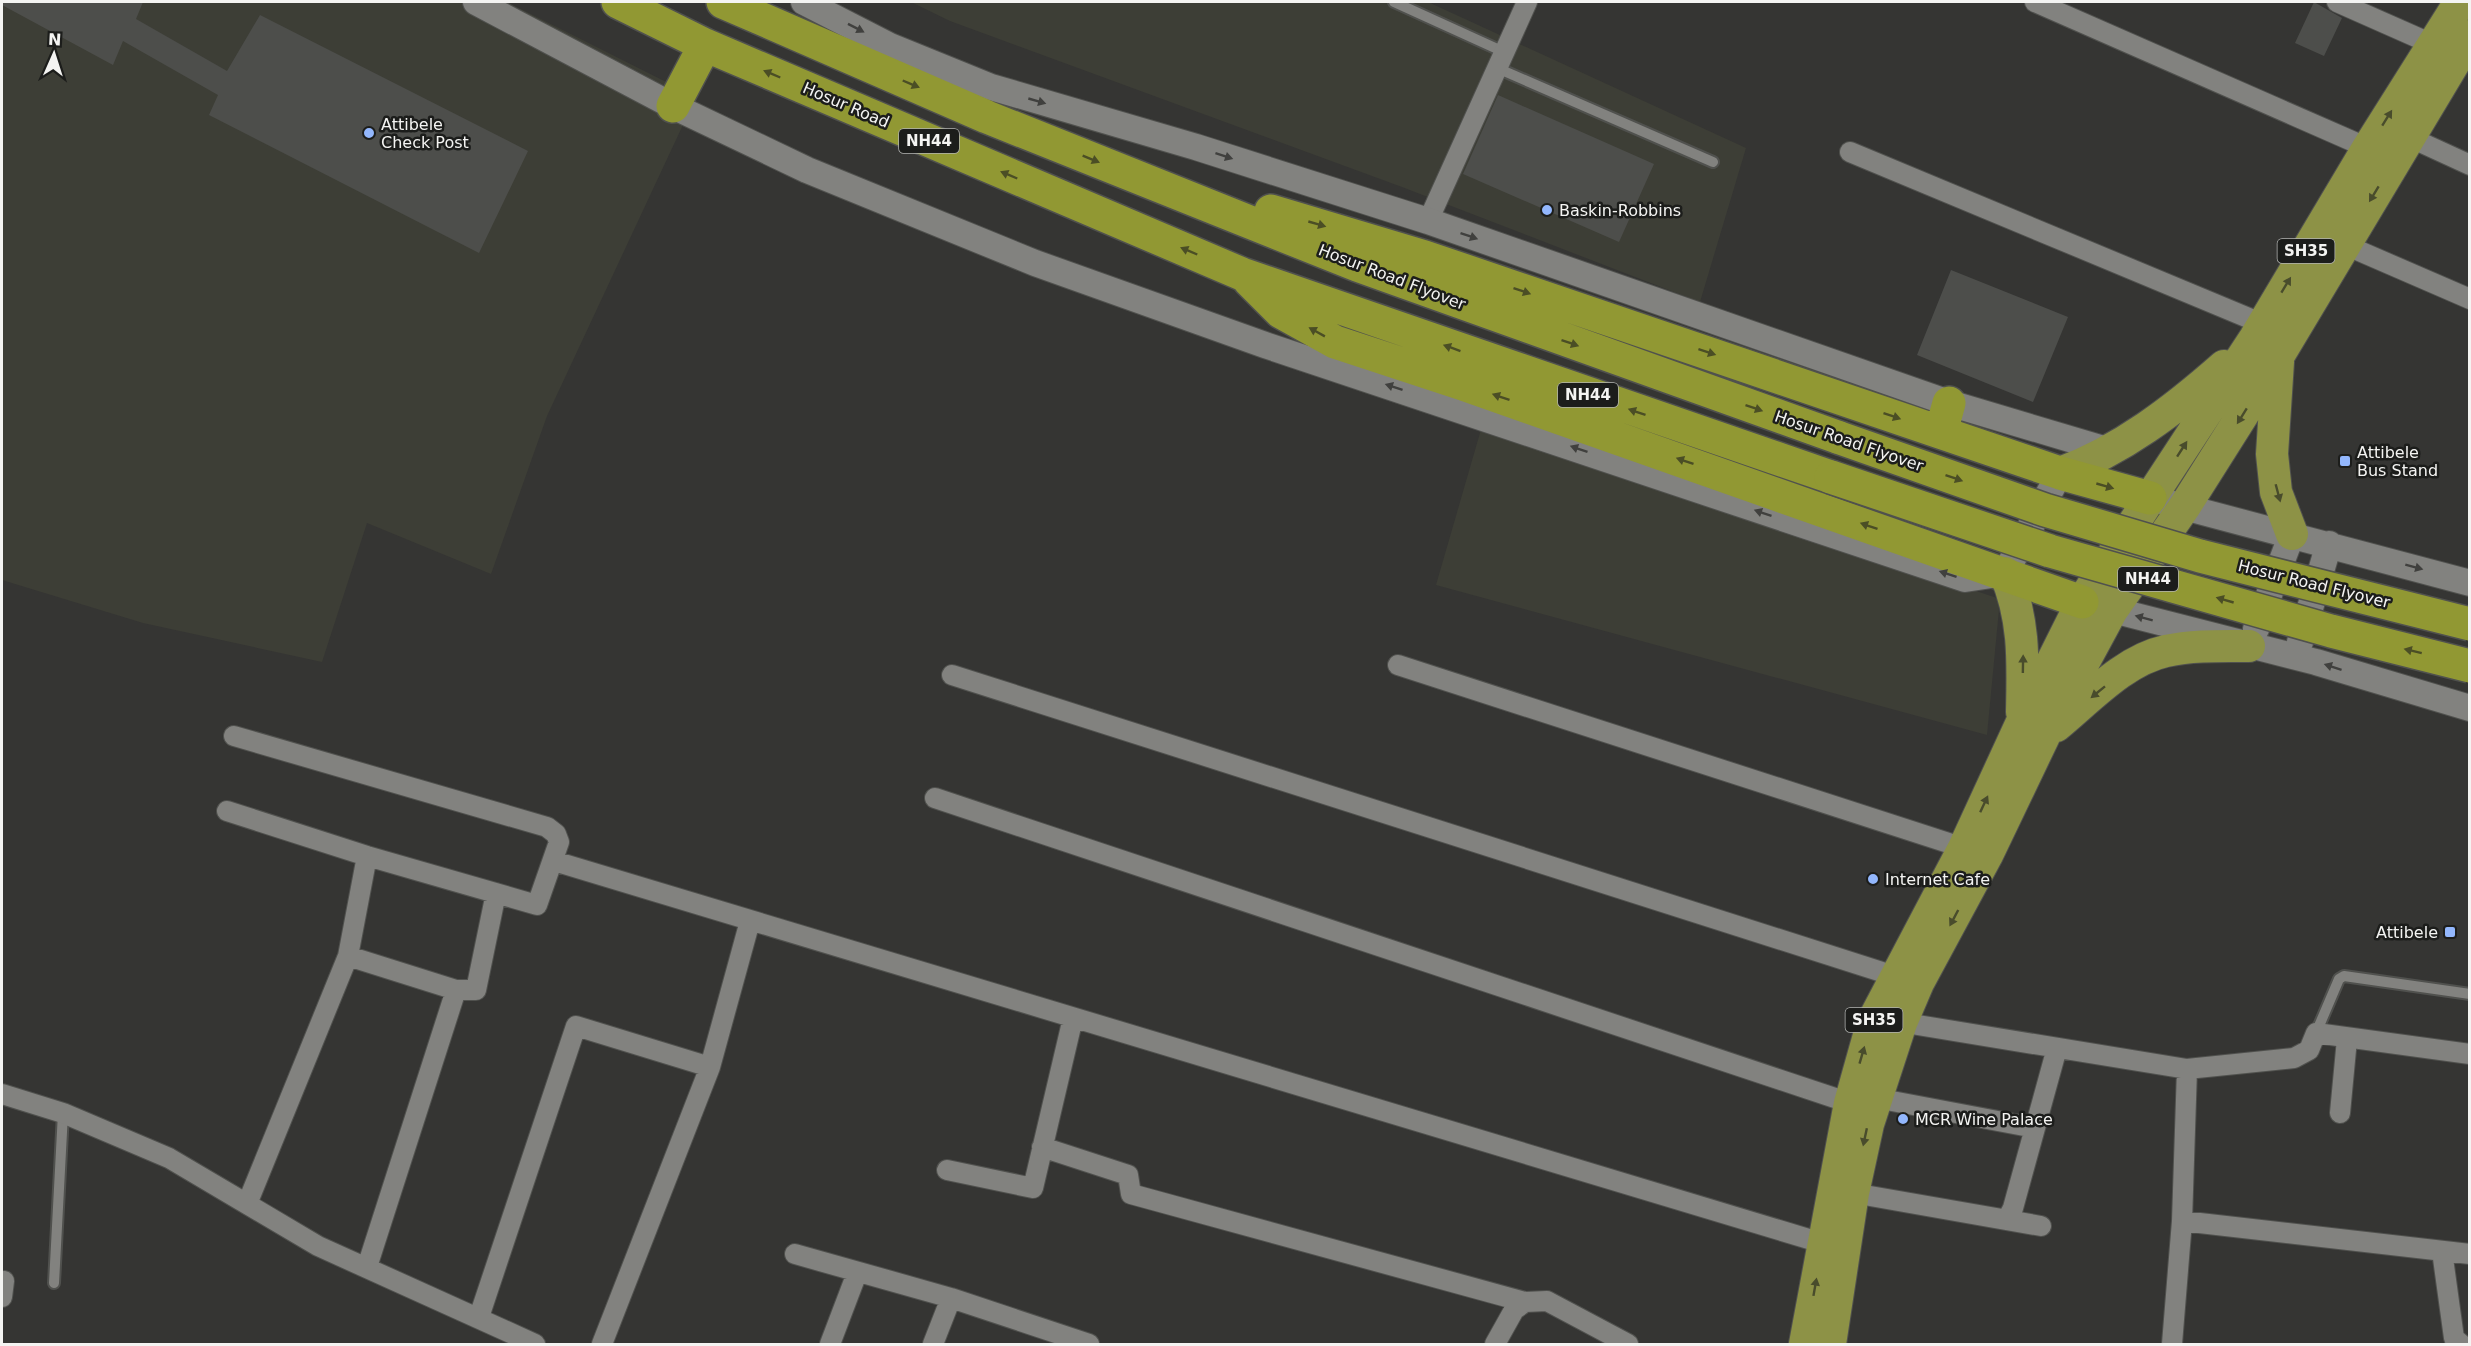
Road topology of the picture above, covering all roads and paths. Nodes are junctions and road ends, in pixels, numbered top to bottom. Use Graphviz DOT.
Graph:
graph roads {
  1 [pos="476,2"];
  2 [pos="618,2"];
  3 [pos="723,2"];
  4 [pos="804,2"];
  5 [pos="1394,2"];
  6 [pos="1527,2"];
  7 [pos="2035,2"];
  8 [pos="2337,2"];
  9 [pos="2460,2"];
  10 [pos="2061,6"];
  11 [pos="705,45"];
  12 [pos="2453,46"];
  13 [pos="1500,60"];
  14 [pos="673,106"];
  15 [pos="2409,137"];
  16 [pos="2368,148"];
  17 [pos="1850,152"];
  18 [pos="1713,162"];
  19 [pos="2469,165"];
  20 [pos="1242,220"];
  21 [pos="1428,221"];
  22 [pos="2343,244"];
  23 [pos="1242,274"];
  24 [pos="2469,299"];
  25 [pos="2265,338"];
  26 [pos="1945,417"];
  27 [pos="2110,451"];
  28 [pos="2060,473"];
  29 [pos="2150,498"];
  30 [pos="2184,506"];
  31 [pos="2292,534"];
  32 [pos="2329,544"];
  33 [pos="2005,573"];
  34 [pos="2469,583"];
  35 [pos="2097,606"];
  36 [pos="2469,624"];
  37 [pos="2250,646"];
  38 [pos="2296,657"];
  39 [pos="1398,665"];
  40 [pos="2469,666"];
  41 [pos="952,675"];
  42 [pos="2469,708"];
  43 [pos="2033,728"];
  44 [pos="234,736"];
  45 [pos="935,798"];
  46 [pos="227,811"];
  47 [pos="1964,848"];
  48 [pos="367,856"];
  49 [pos="554,861"];
  50 [pos="496,893"];
  51 [pos="750,921"];
  52 [pos="348,956"];
  53 [pos="1908,980"];
  54 [pos="456,990"];
  55 [pos="2469,994"];
  56 [pos="1073,1018"];
  57 [pos="1889,1019"];
  58 [pos="2316,1033"];
  59 [pos="2347,1039"];
  60 [pos="2057,1048"];
  61 [pos="2469,1054"];
  62 [pos="710,1067"];
  63 [pos="2187,1069"];
  64 [pos="2,1094"];
  65 [pos="1863,1100"];
  66 [pos="63,1113"];
  67 [pos="2340,1113"];
  68 [pos="2035,1128"];
  69 [pos="1042,1147"];
  70 [pos="947,1170"];
  71 [pos="1853,1193"];
  72 [pos="247,1204"];
  73 [pos="2007,1220"];
  74 [pos="2182,1221"];
  75 [pos="2041,1226"];
  76 [pos="1833,1247"];
  77 [pos="2442,1251"];
  78 [pos="795,1254"];
  79 [pos="2469,1254"];
  80 [pos="366,1267"];
  81 [pos="857,1273"];
  82 [pos="54,1284"];
  83 [pos="951,1298"];
  84 [pos="1525,1302"];
  85 [pos="479,1317"];
  86 [pos="1047,1338"];
  87 [pos="535,1344"];
  88 [pos="602,1344"];
  89 [pos="830,1344"];
  90 [pos="933,1344"];
  91 [pos="1089,1344"];
  92 [pos="1496,1344"];
  93 [pos="1628,1344"];
  94 [pos="1805,1344"];
  95 [pos="1830,1344"];
  96 [pos="2172,1344"];
  97 [pos="2461,1344"];
  1 -- 14 [label="street"];
  2 -- 11 [label="highway, Hosur Road / NH44"];
  3 -- 20 [label="highway, NH44, one-way"];
  4 -- 21 [label="street, one-way"];
  5 -- 13 [label="lane"];
  6 -- 13 [label="street"];
  7 -- 10 [label="street"];
  8 -- 12 [label="street"];
  9 -- 12 [label="main road, SH35"];
  10 -- 16 [label="street"];
  11 -- 14 [label="highway"];
  23 -- 11 [label="highway, Hosur Road / NH44, one-way"];
  12 -- 15 [label="main road, SH35"];
  16 -- 12 [label="main road, SH35, one-way"];
  13 -- 18 [label="lane"];
  13 -- 21 [label="street"];
  33 -- 14 [label="street, one-way"];
  15 -- 19 [label="street"];
  15 -- 22 [label="main road, SH35, one-way"];
  25 -- 16 [label="main road, SH35, one-way"];
  17 -- 25 [label="street"];
  20 -- 26 [label="highway, one-way"];
  20 -- 36 [label="highway, Hosur Road Flyover / NH44, one-way, bridge"];
  21 -- 26 [label="street, one-way"];
  22 -- 24 [label="street"];
  22 -- 25 [label="main road, SH35"];
  33 -- 23 [label="highway, one-way"];
  40 -- 23 [label="highway, NH44, one-way, bridge"];
  25 -- 27 [label="main road"];
  29 -- 25 [label="main road, SH35, one-way"];
  25 -- 30 [label="main road, SH35, one-way"];
  25 -- 31 [label="main road, one-way"];
  26 -- 27 [label="street"];
  26 -- 28 [label="highway"];
  27 -- 28 [label="main road"];
  28 -- 29 [label="highway, one-way"];
  28 -- 33 [label="street"];
  29 -- 30 [label="street"];
  29 -- 35 [label="main road, SH35"];
  30 -- 31 [label="street"];
  30 -- 35 [label="main road, SH35"];
  31 -- 32 [label="street"];
  31 -- 37 [label="street"];
  32 -- 34 [label="street, one-way"];
  32 -- 38 [label="street"];
  33 -- 35 [label="highway"];
  43 -- 33 [label="main road, one-way"];
  37 -- 35 [label="street, one-way"];
  35 -- 43 [label="main road, SH35"];
  37 -- 38 [label="street"];
  37 -- 43 [label="main road, one-way"];
  42 -- 38 [label="street, one-way"];
  39 -- 47 [label="street"];
  41 -- 53 [label="street"];
  47 -- 43 [label="main road, SH35, one-way"];
  43 -- 53 [label="main road, SH35, one-way"];
  44 -- 49 [label="street"];
  45 -- 65 [label="street"];
  46 -- 48 [label="street"];
  47 -- 53 [label="main road, SH35"];
  48 -- 50 [label="street"];
  48 -- 52 [label="street"];
  49 -- 50 [label="street"];
  49 -- 51 [label="street"];
  50 -- 54 [label="street"];
  51 -- 56 [label="street"];
  51 -- 62 [label="street"];
  52 -- 54 [label="street"];
  52 -- 72 [label="street"];
  53 -- 57 [label="main road, SH35"];
  54 -- 80 [label="street"];
  55 -- 58 [label="lane"];
  56 -- 69 [label="street"];
  56 -- 76 [label="street"];
  57 -- 60 [label="street"];
  57 -- 65 [label="main road, SH35"];
  58 -- 59 [label="street"];
  58 -- 63 [label="street"];
  59 -- 61 [label="street"];
  59 -- 67 [label="street"];
  60 -- 63 [label="street"];
  60 -- 68 [label="street"];
  62 -- 85 [label="street"];
  62 -- 88 [label="street"];
  63 -- 74 [label="street"];
  64 -- 66 [label="street"];
  65 -- 68 [label="street"];
  65 -- 71 [label="main road, SH35, one-way"];
  65 -- 76 [label="main road, SH35"];
  66 -- 72 [label="street"];
  66 -- 82 [label="lane"];
  68 -- 73 [label="street"];
  69 -- 70 [label="street"];
  69 -- 84 [label="street"];
  71 -- 73 [label="street"];
  71 -- 76 [label="main road, SH35"];
  72 -- 80 [label="street"];
  73 -- 75 [label="street"];
  74 -- 77 [label="street"];
  74 -- 96 [label="street"];
  94 -- 76 [label="main road, SH35, one-way"];
  76 -- 95 [label="main road, SH35"];
  77 -- 79 [label="street"];
  77 -- 97 [label="street"];
  78 -- 81 [label="street"];
  80 -- 85 [label="street"];
  81 -- 83 [label="street"];
  81 -- 89 [label="street"];
  83 -- 86 [label="street"];
  83 -- 90 [label="street"];
  84 -- 92 [label="street"];
  84 -- 93 [label="street"];
  85 -- 87 [label="street"];
  86 -- 91 [label="street"];
}
